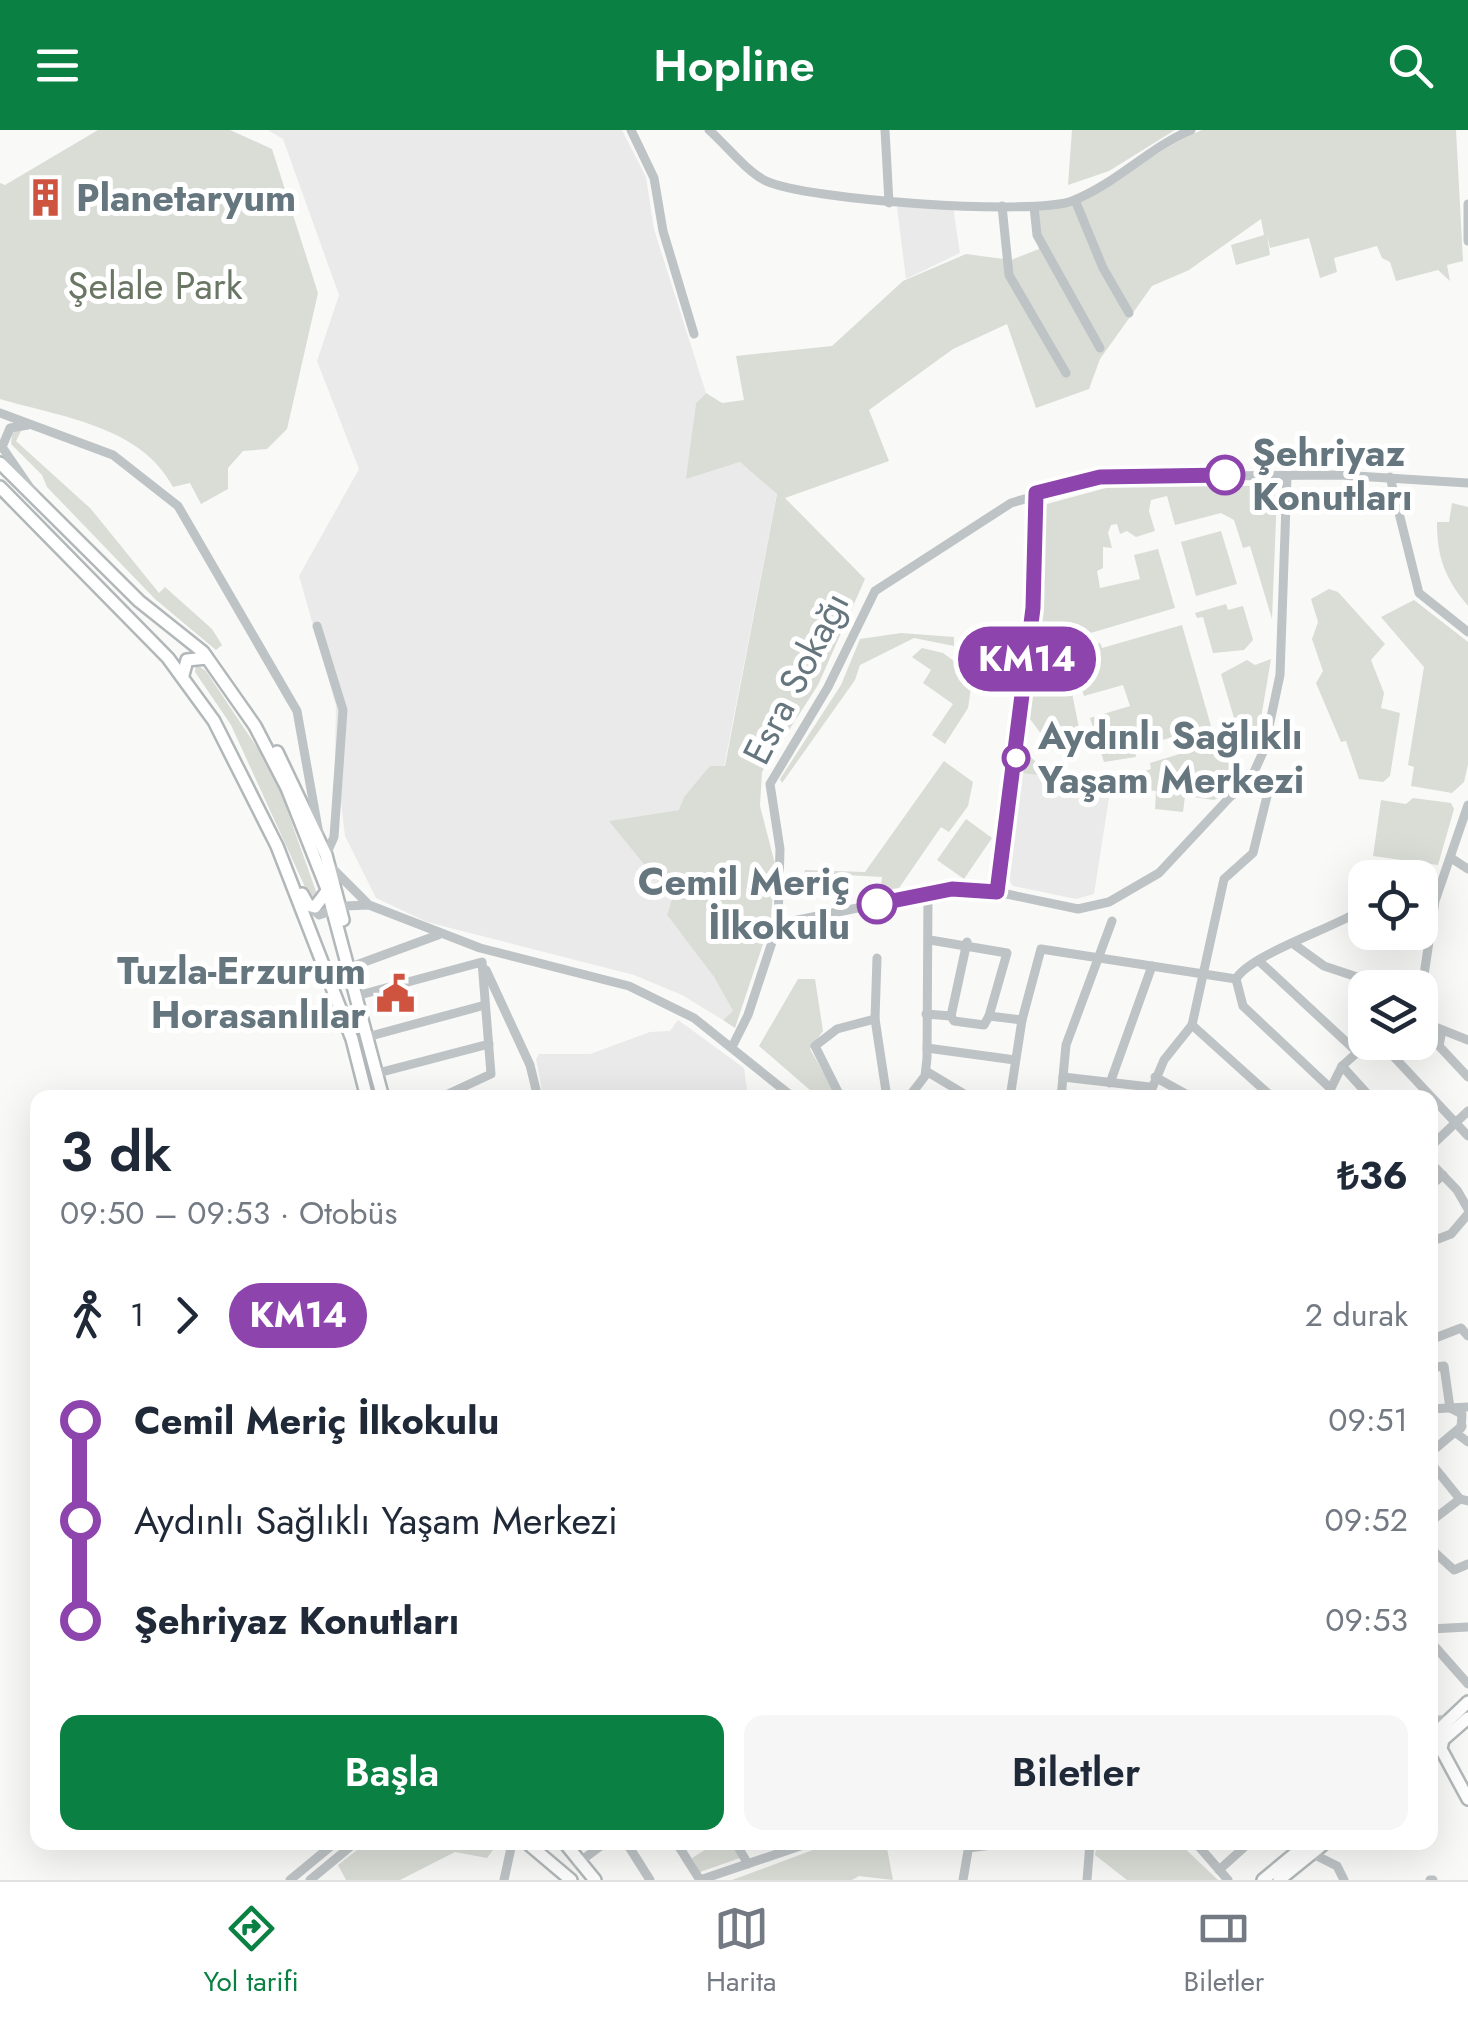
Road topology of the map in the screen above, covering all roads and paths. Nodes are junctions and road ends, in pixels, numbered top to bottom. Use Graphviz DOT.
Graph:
graph roads {
  1 [pos="631,130"];
  2 [pos="709,130"];
  3 [pos="884,130"];
  4 [pos="1191,130"];
  5 [pos="1074,200"];
  6 [pos="889,203"];
  7 [pos="1468,204"];
  8 [pos="1002,206"];
  9 [pos="1034,207"];
  10 [pos="1468,241"];
  11 [pos="1130,313"];
  12 [pos="694,334"];
  13 [pos="1100,348"];
  14 [pos="1066,373"];
  15 [pos="0,413"];
  16 [pos="42,426"];
  17 [pos="0,463"];
  18 [pos="1287,476"];
  19 [pos="1390,476"];
  20 [pos="1468,483"];
  21 [pos="0,488"];
  22 [pos="1036,493"];
  23 [pos="39,502"];
  24 [pos="317,626"];
  25 [pos="1468,632"];
  26 [pos="207,658"];
  27 [pos="183,676"];
  28 [pos="242,704"];
  29 [pos="1268,792"];
  30 [pos="1468,805"];
  31 [pos="320,841"];
  32 [pos="277,846"];
  33 [pos="1451,858"];
  34 [pos="328,860"];
  35 [pos="1468,869"];
  36 [pos="327,889"];
  37 [pos="997,892"];
  38 [pos="928,894"];
  39 [pos="1438,894"];
  40 [pos="308,905"];
  41 [pos="369,905"];
  42 [pos="341,909"];
  43 [pos="1348,917"];
  44 [pos="1112,921"];
  45 [pos="778,924"];
  46 [pos="438,935"];
  47 [pos="931,944"];
  48 [pos="966,944"];
  49 [pos="1295,945"];
  50 [pos="480,948"];
  51 [pos="877,958"];
  52 [pos="1099,958"];
  53 [pos="1259,961"];
  54 [pos="482,962"];
  55 [pos="1152,966"];
  56 [pos="348,968"];
  57 [pos="1201,974"];
  58 [pos="1348,974"];
  59 [pos="1236,979"];
  60 [pos="356,996"];
  61 [pos="485,1005"];
  62 [pos="926,1014"];
  63 [pos="951,1016"];
  64 [pos="989,1016"];
  65 [pos="875,1019"];
  66 [pos="1022,1020"];
  67 [pos="1192,1025"];
  68 [pos="1438,1028"];
  69 [pos="1442,1030"];
  70 [pos="368,1037"];
  71 [pos="1468,1040"];
  72 [pos="489,1044"];
  73 [pos="1348,1044"];
  74 [pos="732,1047"];
  75 [pos="927,1048"];
  76 [pos="1014,1060"];
  77 [pos="1348,1060"];
  78 [pos="1397,1060"];
  79 [pos="1342,1066"];
  80 [pos="926,1070"];
  81 [pos="378,1073"];
  82 [pos="1468,1076"];
  83 [pos="1063,1077"];
  84 [pos="1108,1082"];
  85 [pos="1151,1087"];
  86 [pos="365,1090"];
  87 [pos="383,1090"];
  88 [pos="461,1090"];
  89 [pos="536,1090"];
  90 [pos="784,1090"];
  91 [pos="837,1090"];
  92 [pos="886,1090"];
  93 [pos="913,1090"];
  94 [pos="958,1090"];
  95 [pos="1011,1090"];
  96 [pos="1061,1090"];
  97 [pos="1107,1090"];
  98 [pos="1264,1090"];
  99 [pos="1326,1090"];
  100 [pos="1329,1090"];
  101 [pos="1364,1090"];
  102 [pos="1425,1090"];
  103 [pos="1438,1104"];
  104 [pos="1468,1111"];
  105 [pos="1456,1123"];
  106 [pos="1468,1136"];
  107 [pos="1438,1140"];
  108 [pos="1438,1171"];
  109 [pos="1443,1176"];
  110 [pos="1438,1180"];
  111 [pos="1468,1212"];
  112 [pos="1438,1239"];
  113 [pos="1468,1315"];
  114 [pos="1465,1332"];
  115 [pos="1438,1338"];
  116 [pos="1438,1367"];
  117 [pos="1468,1407"];
  118 [pos="1450,1408"];
  119 [pos="1438,1409"];
  120 [pos="1462,1427"];
  121 [pos="1468,1442"];
  122 [pos="1438,1446"];
  123 [pos="1438,1471"];
  124 [pos="1464,1500"];
  125 [pos="1438,1517"];
  126 [pos="1438,1554"];
  127 [pos="1468,1564"];
  128 [pos="1468,1627"];
  129 [pos="1438,1629"];
  130 [pos="1438,1650"];
  131 [pos="1468,1684"];
  132 [pos="1468,1702"];
  133 [pos="1468,1718"];
  134 [pos="1440,1739"];
  135 [pos="1468,1798"];
  136 [pos="326,1850"];
  137 [pos="347,1850"];
  138 [pos="511,1850"];
  139 [pos="536,1850"];
  140 [pos="569,1850"];
  141 [pos="595,1850"];
  142 [pos="631,1850"];
  143 [pos="681,1850"];
  144 [pos="740,1850"];
  145 [pos="780,1850"];
  146 [pos="967,1850"];
  147 [pos="1090,1850"];
  148 [pos="1202,1850"];
  149 [pos="1241,1850"];
  150 [pos="1308,1850"];
  151 [pos="1309,1850"];
  152 [pos="1314,1850"];
  153 [pos="578,1863"];
  154 [pos="748,1864"];
  155 [pos="323,1870"];
  156 [pos="1219,1870"];
  157 [pos="290,1880"];
  158 [pos="310,1880"];
  159 [pos="331,1880"];
  160 [pos="504,1880"];
  161 [pos="572,1880"];
  162 [pos="595,1880"];
  163 [pos="650,1880"];
  164 [pos="700,1880"];
  165 [pos="963,1880"];
  166 [pos="1087,1880"];
  167 [pos="1228,1880"];
  168 [pos="1264,1880"];
  169 [pos="1279,1880"];
  170 [pos="1344,1880"];
  1 -- 12 [label="street"];
  2 -- 6 [label="street"];
  3 -- 6 [label="street"];
  4 -- 5 [label="street"];
  5 -- 9 [label="street"];
  5 -- 11 [label="street"];
  6 -- 8 [label="street"];
  7 -- 10 [label="street"];
  8 -- 9 [label="street"];
  8 -- 14 [label="street"];
  9 -- 13 [label="street"];
  15 -- 16 [label="street"];
  16 -- 23 [label="street"];
  16 -- 31 [label="street"];
  17 -- 23 [label="main road"];
  18 -- 19 [label="street, Esra Sokağı"];
  18 -- 22 [label="street, Esra Sokağı"];
  18 -- 37 [label="street"];
  19 -- 20 [label="street, Esra Sokağı"];
  19 -- 25 [label="street"];
  21 -- 27 [label="main road"];
  22 -- 37 [label="street"];
  22 -- 45 [label="street, Esra Sokağı"];
  23 -- 26 [label="main road"];
  24 -- 34 [label="street"];
  26 -- 27 [label="main road"];
  26 -- 28 [label="main road"];
  27 -- 32 [label="main road"];
  28 -- 31 [label="main road"];
  28 -- 36 [label="main road"];
  29 -- 57 [label="street"];
  30 -- 33 [label="street"];
  31 -- 34 [label="main road"];
  32 -- 40 [label="main road"];
  32 -- 86 [label="main road"];
  33 -- 35 [label="street"];
  33 -- 39 [label="street"];
  34 -- 41 [label="street"];
  34 -- 42 [label="main road"];
  36 -- 40 [label="main road"];
  36 -- 42 [label="main road"];
  37 -- 38 [label="street"];
  38 -- 45 [label="street"];
  38 -- 47 [label="street"];
  40 -- 42 [label="street"];
  41 -- 42 [label="street"];
  41 -- 46 [label="street"];
  42 -- 56 [label="main road"];
  43 -- 49 [label="street"];
  44 -- 52 [label="street"];
  45 -- 74 [label="street, Esra Sokağı"];
  46 -- 50 [label="street"];
  46 -- 56 [label="street"];
  47 -- 48 [label="street"];
  47 -- 62 [label="street"];
  48 -- 63 [label="street"];
  48 -- 64 [label="street"];
  49 -- 53 [label="street"];
  49 -- 58 [label="street"];
  50 -- 54 [label="street"];
  50 -- 74 [label="street"];
  51 -- 65 [label="street"];
  52 -- 55 [label="street"];
  52 -- 66 [label="street"];
  52 -- 83 [label="street"];
  53 -- 59 [label="street"];
  53 -- 73 [label="street"];
  54 -- 60 [label="street"];
  54 -- 61 [label="street"];
  54 -- 89 [label="street"];
  55 -- 57 [label="street"];
  55 -- 84 [label="street"];
  56 -- 60 [label="main road"];
  57 -- 59 [label="street"];
  57 -- 67 [label="street"];
  59 -- 99 [label="street"];
  60 -- 70 [label="main road"];
  61 -- 70 [label="street"];
  61 -- 72 [label="street"];
  62 -- 63 [label="street"];
  62 -- 75 [label="street"];
  63 -- 64 [label="street"];
  64 -- 66 [label="street"];
  65 -- 91 [label="street"];
  65 -- 92 [label="street"];
  66 -- 76 [label="street"];
  67 -- 85 [label="street"];
  67 -- 98 [label="street"];
  68 -- 69 [label="street"];
  69 -- 71 [label="street"];
  69 -- 82 [label="street"];
  70 -- 81 [label="main road"];
  72 -- 81 [label="street"];
  72 -- 88 [label="street"];
  74 -- 90 [label="street"];
  75 -- 76 [label="street"];
  75 -- 80 [label="street"];
  76 -- 95 [label="street"];
  77 -- 79 [label="street"];
  78 -- 102 [label="street"];
  79 -- 100 [label="street"];
  79 -- 101 [label="street"];
  80 -- 93 [label="street"];
  80 -- 94 [label="street"];
  81 -- 87 [label="main road"];
  83 -- 84 [label="street"];
  83 -- 96 [label="street"];
  84 -- 85 [label="street"];
  84 -- 97 [label="street"];
  103 -- 105 [label="street"];
  104 -- 105 [label="street"];
  105 -- 106 [label="street"];
  105 -- 107 [label="street"];
  108 -- 109 [label="street"];
  109 -- 110 [label="street"];
  109 -- 111 [label="street"];
  111 -- 112 [label="street"];
  113 -- 114 [label="street"];
  114 -- 115 [label="street"];
  116 -- 118 [label="street"];
  117 -- 118 [label="street"];
  118 -- 119 [label="street"];
  118 -- 120 [label="street"];
  120 -- 121 [label="street"];
  120 -- 122 [label="street"];
  123 -- 124 [label="street"];
  124 -- 125 [label="street"];
  126 -- 127 [label="street"];
  128 -- 129 [label="street"];
  130 -- 131 [label="street"];
  132 -- 134 [label="main road"];
  133 -- 134 [label="main road"];
  134 -- 135 [label="main road"];
  134 -- 135 [label="main road"];
  136 -- 157 [label="street"];
  137 -- 155 [label="street"];
  138 -- 160 [label="street"];
  139 -- 161 [label="main road"];
  140 -- 153 [label="main road"];
  141 -- 153 [label="street"];
  142 -- 163 [label="street"];
  143 -- 164 [label="street"];
  144 -- 154 [label="street"];
  145 -- 154 [label="street"];
  146 -- 165 [label="street"];
  147 -- 166 [label="street"];
  148 -- 156 [label="street"];
  149 -- 156 [label="street"];
  150 -- 168 [label="main road"];
  151 -- 169 [label="main road"];
  152 -- 170 [label="street"];
  153 -- 162 [label="main road"];
  154 -- 164 [label="street"];
  155 -- 158 [label="street"];
  155 -- 159 [label="street"];
  156 -- 167 [label="street"];
}
